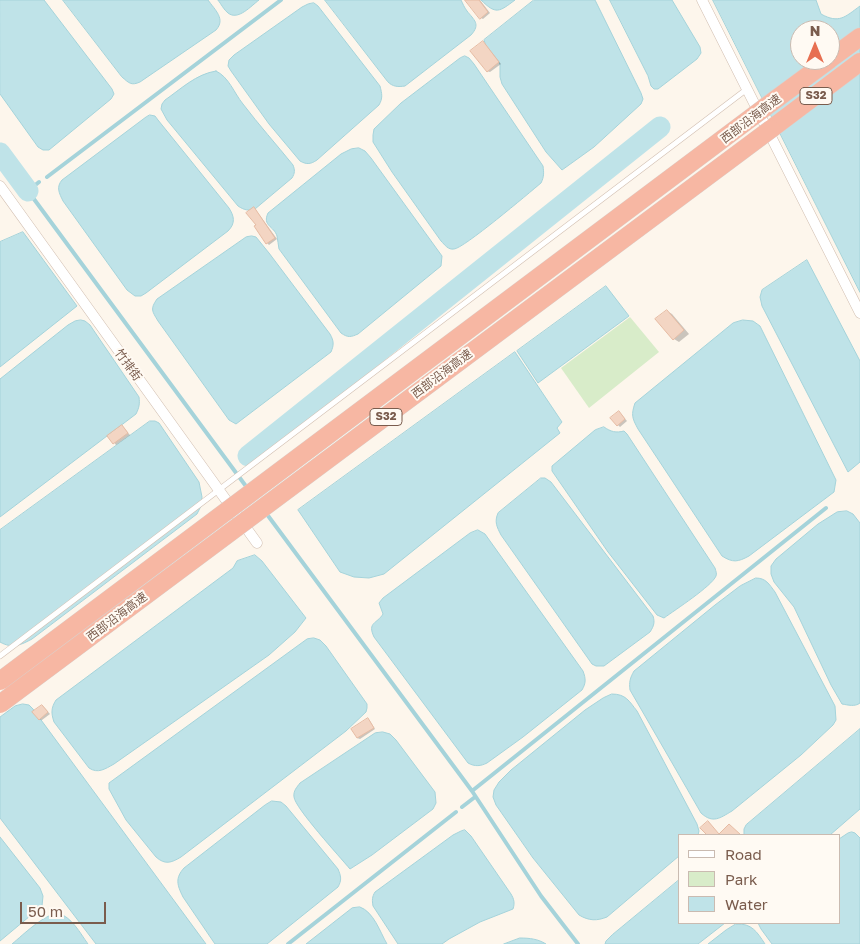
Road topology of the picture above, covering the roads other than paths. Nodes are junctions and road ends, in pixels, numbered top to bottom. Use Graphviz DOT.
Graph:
graph roads {
  1 [pos="702,0"];
  2 [pos="860,37"];
  3 [pos="840,52"];
  4 [pos="860,62"];
  5 [pos="816,70"];
  6 [pos="747,89"];
  7 [pos="0,186"];
  8 [pos="860,313"];
  9 [pos="219,490"];
  10 [pos="257,543"];
  11 [pos="0,656"];
  12 [pos="0,681"];
  13 [pos="0,704"];
  1 -- 6 [label="street"];
  2 -- 3 [label="highway, 西部沿海高速 / S32"];
  4 -- 13 [label="highway, 西部沿海高速 / S32, bridge"];
  5 -- 12 [label="highway, 西部沿海高速 / S32, bridge"];
  6 -- 8 [label="street"];
  6 -- 9 [label="lane"];
  7 -- 9 [label="street, 竹排街"];
  9 -- 10 [label="street, 竹排街"];
  9 -- 11 [label="lane"];
}
